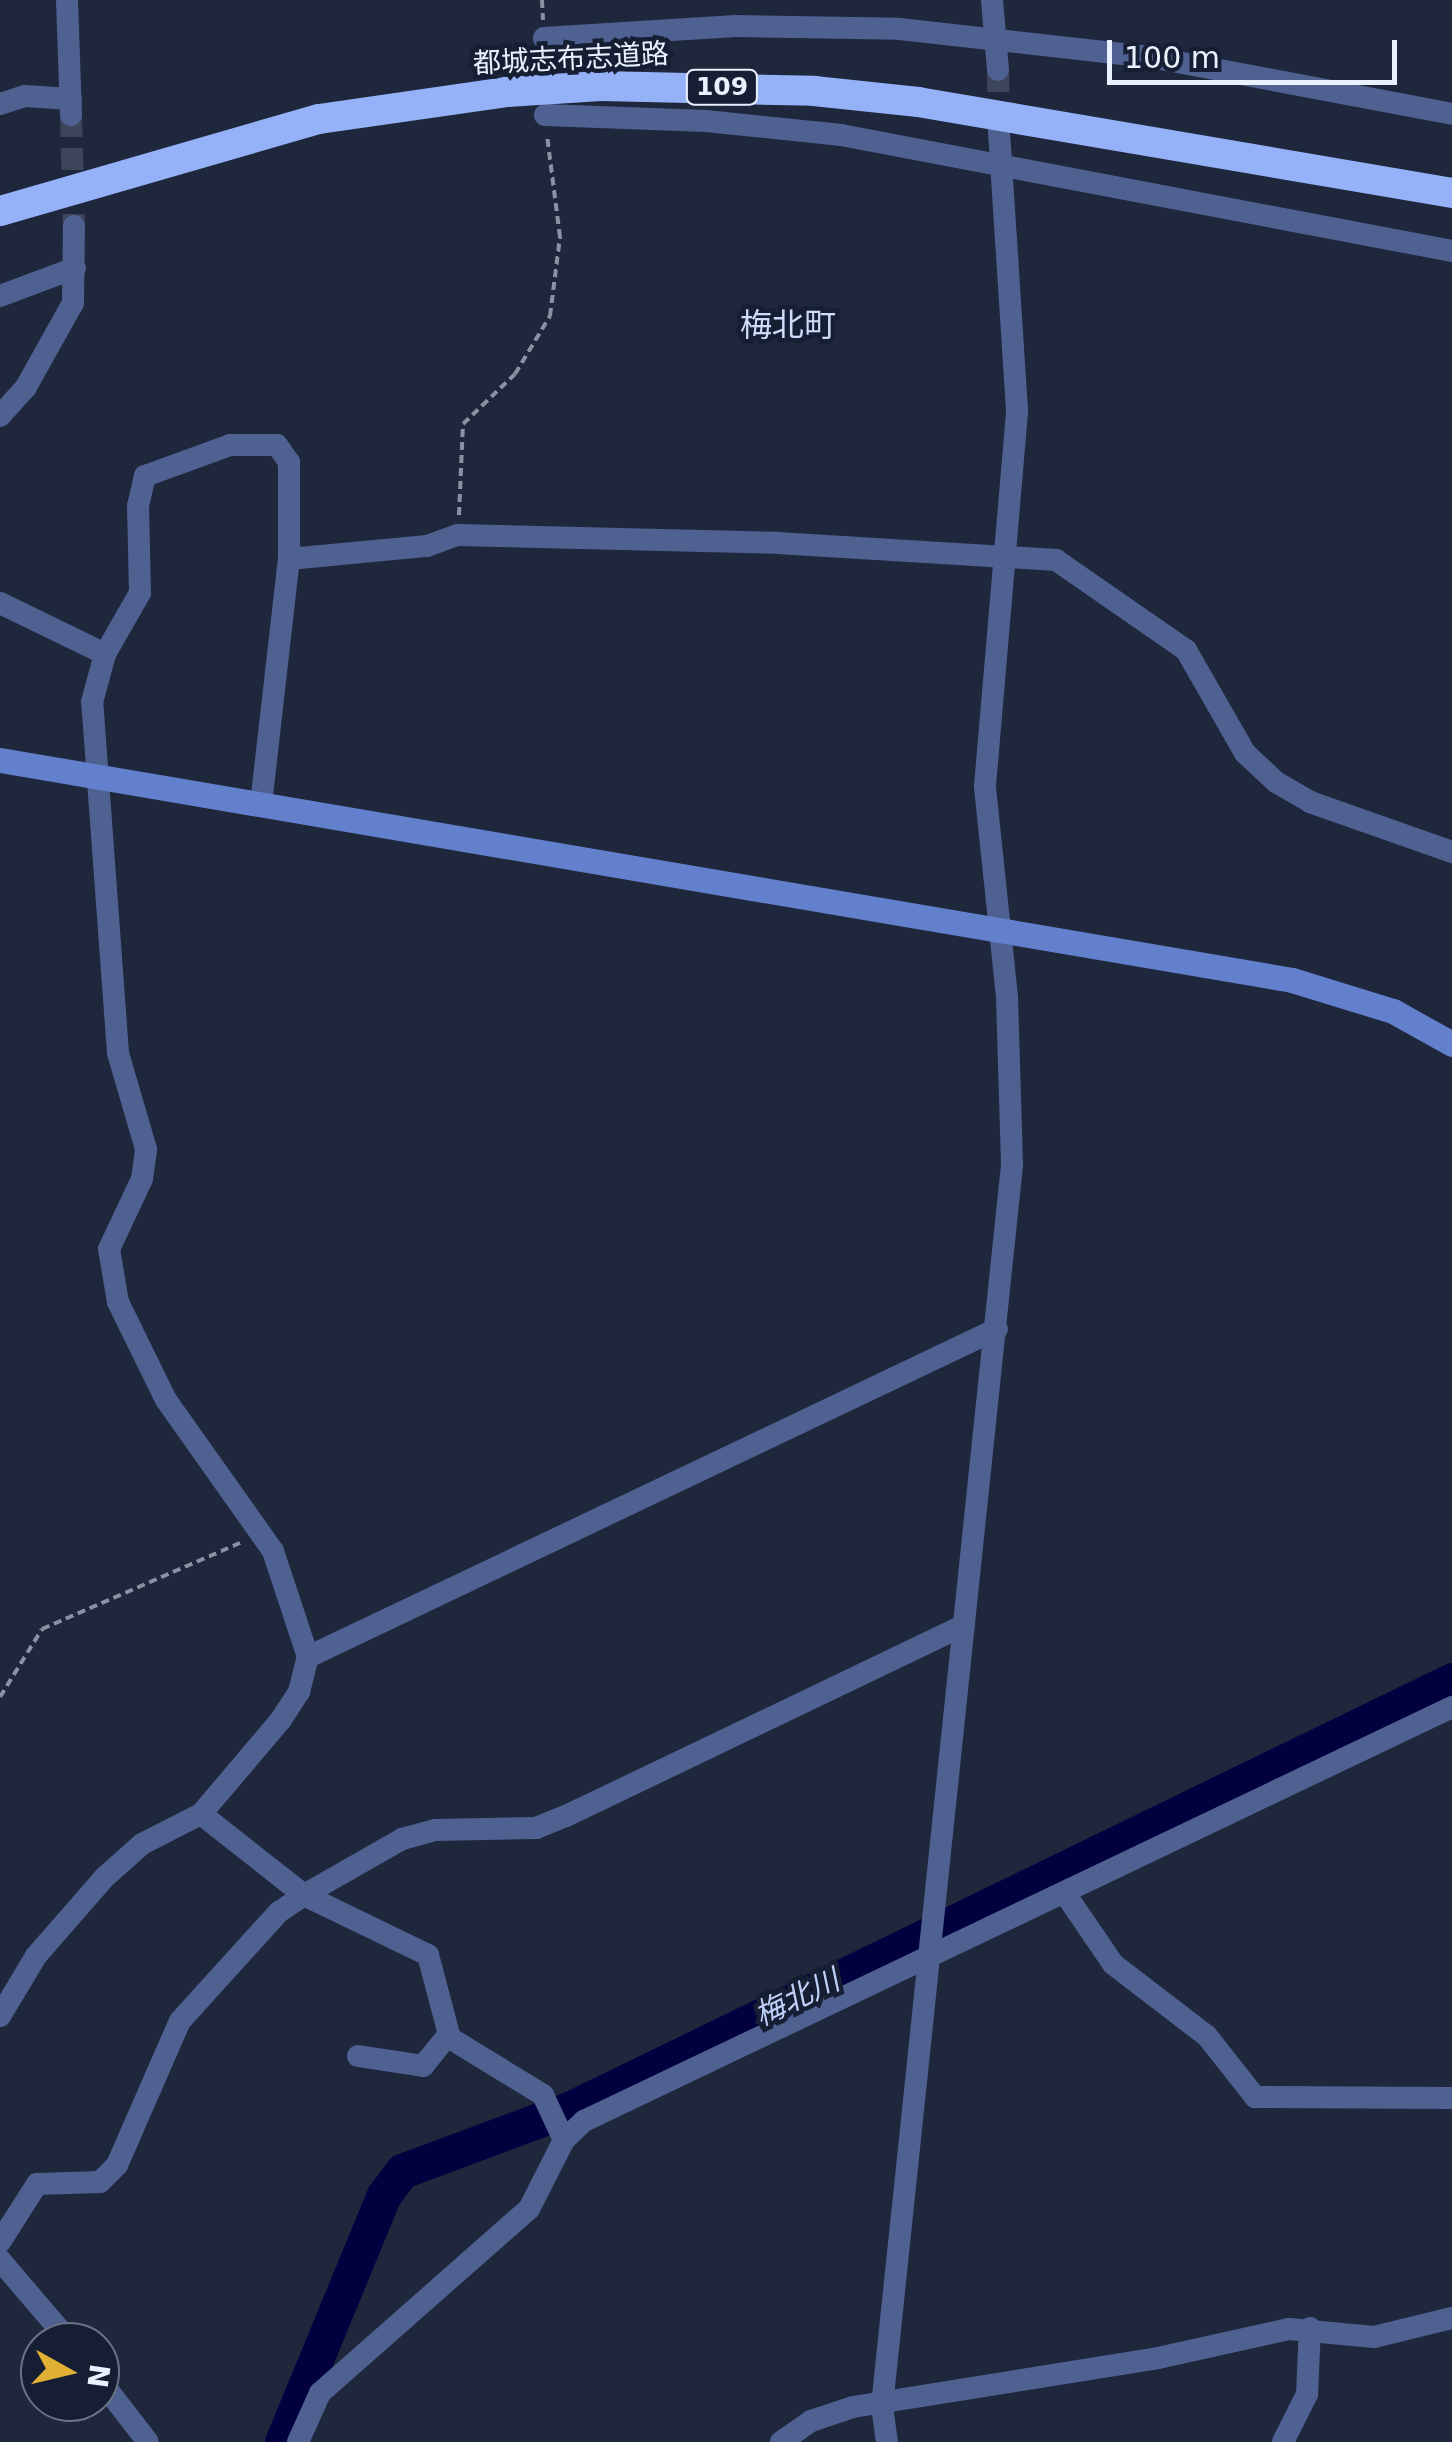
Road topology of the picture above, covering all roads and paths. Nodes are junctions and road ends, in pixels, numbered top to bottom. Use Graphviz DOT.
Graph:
graph roads {
  1 [pos="67,0"];
  2 [pos="992,0"];
  3 [pos="544,38"];
  4 [pos="994,38"];
  5 [pos="998,70"];
  6 [pos="0,104"];
  7 [pos="1452,114"];
  8 [pos="545,116"];
  9 [pos="999,130"];
  10 [pos="1002,169"];
  11 [pos="1452,175"];
  12 [pos="0,190"];
  13 [pos="1452,192"];
  14 [pos="0,211"];
  15 [pos="74,226"];
  16 [pos="1452,251"];
  17 [pos="75,268"];
  18 [pos="0,296"];
  19 [pos="0,416"];
  20 [pos="458,536"];
  21 [pos="1004,556"];
  22 [pos="289,559"];
  23 [pos="0,604"];
  24 [pos="105,654"];
  25 [pos="0,760"];
  26 [pos="94,776"];
  27 [pos="262,804"];
  28 [pos="1452,852"];
  29 [pos="998,928"];
  30 [pos="1452,1044"];
  31 [pos="997,1330"];
  32 [pos="262,1533"];
  33 [pos="964,1625"];
  34 [pos="308,1657"];
  35 [pos="0,1697"];
  36 [pos="1452,1707"];
  37 [pos="201,1814"];
  38 [pos="304,1895"];
  39 [pos="1066,1895"];
  40 [pos="930,1954"];
  41 [pos="0,2016"];
  42 [pos="449,2034"];
  43 [pos="358,2056"];
  44 [pos="1452,2098"];
  45 [pos="563,2134"];
  46 [pos="0,2242"];
  47 [pos="0,2260"];
  48 [pos="1452,2318"];
  49 [pos="53,2322"];
  50 [pos="1310,2328"];
  51 [pos="120,2406"];
  52 [pos="882,2406"];
  53 [pos="148,2442"];
  54 [pos="298,2442"];
  55 [pos="781,2442"];
  56 [pos="887,2442"];
  57 [pos="1283,2442"];
  1 -- 6 [label="street"];
  2 -- 4 [label="street"];
  3 -- 4 [label="street"];
  4 -- 5 [label="street"];
  4 -- 7 [label="street"];
  8 -- 10 [label="street"];
  8 -- 20 [label="path"];
  9 -- 10 [label="street"];
  10 -- 16 [label="street"];
  10 -- 21 [label="street"];
  11 -- 12 [label="highway, 都城志布志道路 / 109"];
  13 -- 14 [label="highway, 都城志布志道路 / 109"];
  15 -- 17 [label="street"];
  17 -- 18 [label="street"];
  17 -- 19 [label="street"];
  20 -- 21 [label="street"];
  20 -- 22 [label="street"];
  21 -- 28 [label="street"];
  21 -- 29 [label="street"];
  22 -- 24 [label="street"];
  22 -- 27 [label="street"];
  23 -- 24 [label="street"];
  24 -- 26 [label="street"];
  25 -- 26 [label="street"];
  26 -- 27 [label="street"];
  26 -- 32 [label="street"];
  27 -- 29 [label="street"];
  29 -- 30 [label="street"];
  29 -- 31 [label="street"];
  31 -- 33 [label="street"];
  31 -- 34 [label="street"];
  32 -- 34 [label="street"];
  32 -- 35 [label="path"];
  33 -- 38 [label="street"];
  33 -- 40 [label="street"];
  34 -- 37 [label="street"];
  36 -- 39 [label="street"];
  37 -- 38 [label="street"];
  37 -- 41 [label="street"];
  38 -- 42 [label="street"];
  38 -- 46 [label="street"];
  39 -- 40 [label="street"];
  39 -- 44 [label="street"];
  40 -- 45 [label="street"];
  40 -- 52 [label="street"];
  42 -- 43 [label="street"];
  42 -- 45 [label="street"];
  45 -- 54 [label="street"];
  47 -- 49 [label="street"];
  48 -- 50 [label="street"];
  50 -- 52 [label="street"];
  50 -- 57 [label="street"];
  51 -- 53 [label="street"];
  52 -- 55 [label="street"];
  52 -- 56 [label="street"];
}
